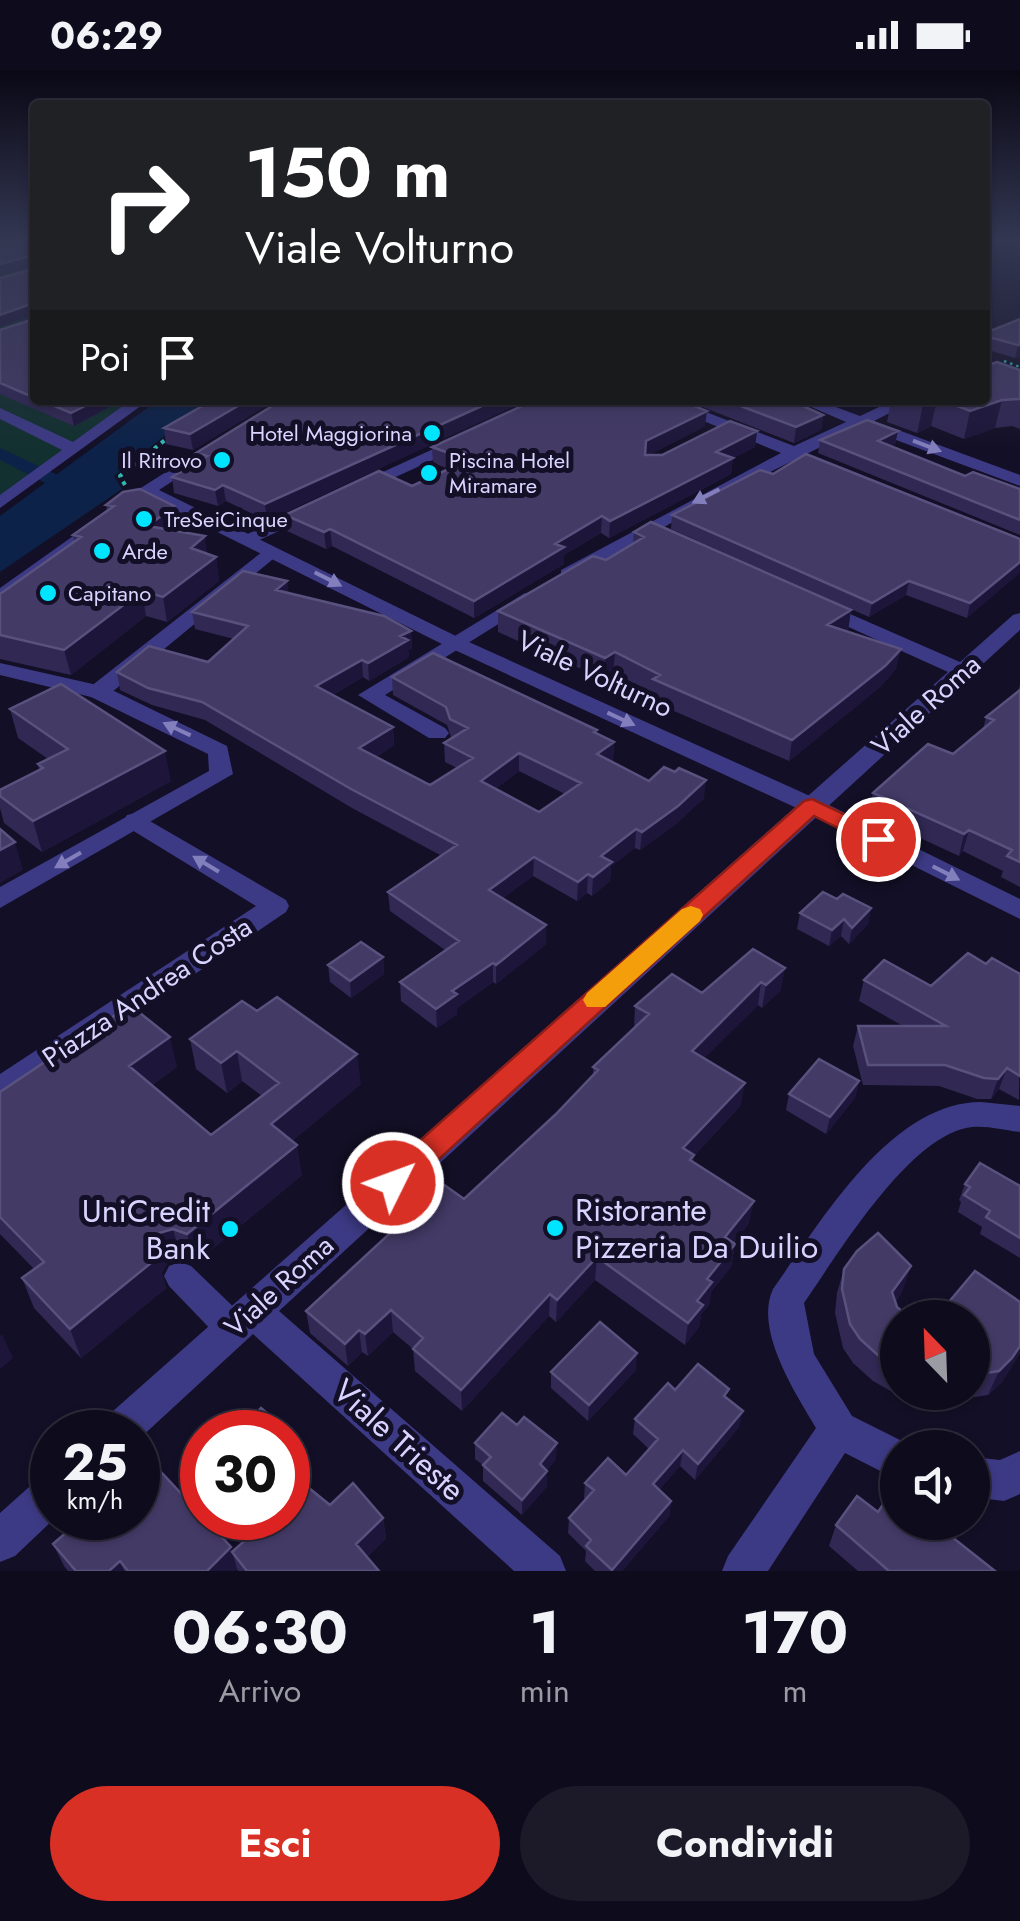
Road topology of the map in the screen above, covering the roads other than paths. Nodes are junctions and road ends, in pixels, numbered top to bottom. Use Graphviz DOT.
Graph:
graph roads {
  1 [pos="990,367"];
  2 [pos="1003,371"];
  3 [pos="134,405"];
  4 [pos="671,405"];
  5 [pos="816,405"];
  6 [pos="896,405"];
  7 [pos="0,413"];
  8 [pos="860,421"];
  9 [pos="247,428"];
  10 [pos="482,432"];
  11 [pos="74,449"];
  12 [pos="792,451"];
  13 [pos="827,465"];
  14 [pos="1020,482"];
  15 [pos="151,487"];
  16 [pos="0,502"];
  17 [pos="246,538"];
  18 [pos="271,550"];
  19 [pos="0,596"];
  20 [pos="805,600"];
  21 [pos="1020,619"];
  22 [pos="453,642"];
  23 [pos="0,669"];
  24 [pos="964,672"];
  25 [pos="98,692"];
  26 [pos="437,732"];
  27 [pos="812,806"];
  28 [pos="136,821"];
  29 [pos="0,899"];
  30 [pos="1020,910"];
  31 [pos="0,1090"];
  32 [pos="1020,1119"];
  33 [pos="180,1276"];
  34 [pos="242,1319"];
  35 [pos="142,1410"];
  36 [pos="838,1429"];
  37 [pos="880,1451"];
  38 [pos="1020,1471"];
  39 [pos="990,1479"];
  40 [pos="30,1513"];
  41 [pos="0,1541"];
  42 [pos="545,1571"];
  43 [pos="743,1571"];
  1 -- 2 [label="street"];
  3 -- 11 [label="street"];
  4 -- 12 [label="street"];
  5 -- 8 [label="street"];
  6 -- 8 [label="street"];
  7 -- 11 [label="street"];
  8 -- 12 [label="street"];
  8 -- 14 [label="street, one-way"];
  9 -- 15 [label="street"];
  10 -- 17 [label="street"];
  11 -- 16 [label="street"];
  12 -- 13 [label="street"];
  12 -- 22 [label="street, one-way"];
  15 -- 17 [label="street, Viale Volturno"];
  15 -- 19 [label="street"];
  17 -- 18 [label="street, Viale Volturno"];
  18 -- 22 [label="street, Viale Volturno, one-way"];
  18 -- 25 [label="street"];
  20 -- 24 [label="street"];
  21 -- 24 [label="street, Viale Roma"];
  22 -- 26 [label="street"];
  22 -- 27 [label="street, Viale Volturno, one-way"];
  23 -- 25 [label="street"];
  24 -- 27 [label="street, Viale Roma"];
  28 -- 25 [label="street, one-way"];
  27 -- 30 [label="street, Viale Volturno, one-way"];
  27 -- 34 [label="street, Viale Roma"];
  28 -- 29 [label="street, one-way"];
  31 -- 28 [label="street, Piazza Andrea Costa, one-way"];
  32 -- 36 [label="street"];
  33 -- 34 [label="street"];
  34 -- 35 [label="street, Viale Roma"];
  34 -- 42 [label="street, Viale Trieste"];
  36 -- 37 [label="street"];
  36 -- 43 [label="street"];
  38 -- 39 [label="street"];
  40 -- 41 [label="street"];
}
